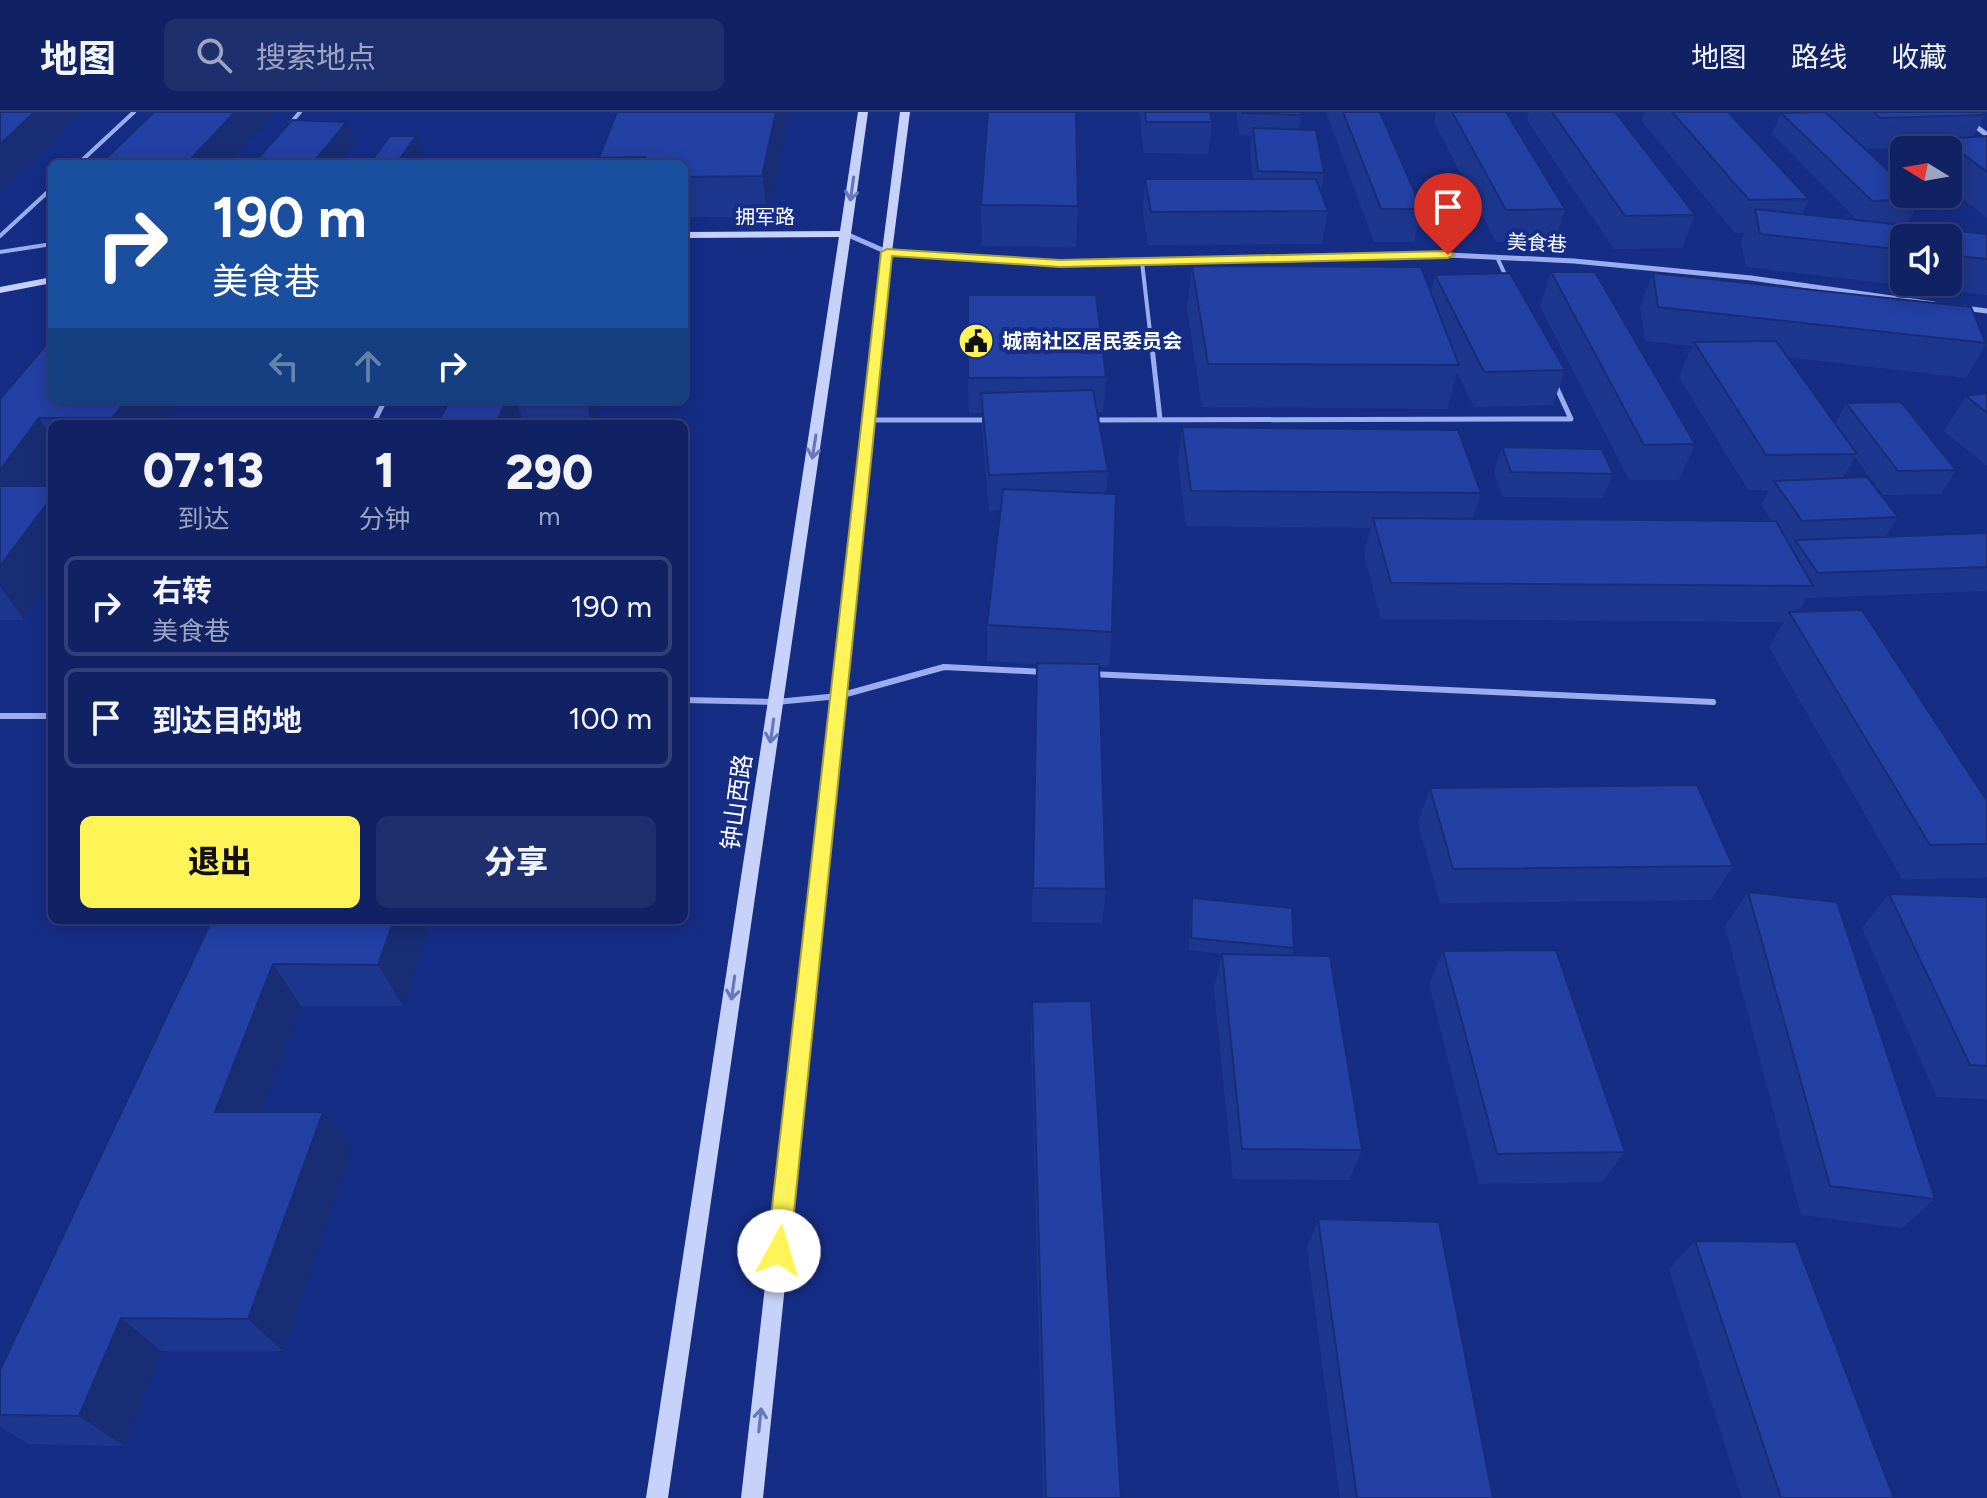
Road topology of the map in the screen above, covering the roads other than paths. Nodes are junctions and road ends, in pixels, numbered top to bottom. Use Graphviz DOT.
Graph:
graph roads {
  1 [pos="134,112"];
  2 [pos="300,112"];
  3 [pos="863,112"];
  4 [pos="905,112"];
  5 [pos="1957,112"];
  6 [pos="283,133"];
  7 [pos="1987,135"];
  8 [pos="82,160"];
  9 [pos="48,192"];
  10 [pos="846,234"];
  11 [pos="688,235"];
  12 [pos="0,236"];
  13 [pos="48,245"];
  14 [pos="0,252"];
  15 [pos="887,252"];
  16 [pos="1497,257"];
  17 [pos="1142,262"];
  18 [pos="48,281"];
  19 [pos="1509,284"];
  20 [pos="0,290"];
  21 [pos="1940,305"];
  22 [pos="1955,307"];
  23 [pos="1987,311"];
  24 [pos="1552,378"];
  25 [pos="1160,419"];
  26 [pos="869,420"];
  27 [pos="991,420"];
  28 [pos="1083,420"];
  29 [pos="1054,672"];
  30 [pos="1085,673"];
  31 [pos="839,696"];
  32 [pos="688,700"];
  33 [pos="776,702"];
  34 [pos="1713,702"];
  35 [pos="0,716"];
  36 [pos="48,716"];
  37 [pos="657,1498"];
  38 [pos="752,1498"];
  1 -- 8 [label="lane"];
  2 -- 6 [label="lane"];
  3 -- 10 [label="main road, 钟山西路, one-way"];
  4 -- 15 [label="main road"];
  5 -- 7 [label="street"];
  9 -- 12 [label="lane"];
  10 -- 11 [label="main road, 拥军路"];
  10 -- 15 [label="street, 美食巷"];
  10 -- 33 [label="main road, 钟山西路, one-way"];
  13 -- 14 [label="lane"];
  15 -- 17 [label="street, 美食巷"];
  15 -- 26 [label="main road"];
  16 -- 17 [label="street, 美食巷"];
  16 -- 19 [label="lane"];
  16 -- 21 [label="street, 美食巷"];
  17 -- 25 [label="lane"];
  18 -- 20 [label="main road"];
  22 -- 23 [label="street"];
  24 -- 25 [label="lane"];
  25 -- 28 [label="lane"];
  26 -- 27 [label="lane"];
  26 -- 31 [label="main road"];
  29 -- 31 [label="lane"];
  30 -- 34 [label="lane"];
  31 -- 33 [label="lane"];
  38 -- 31 [label="main road, one-way"];
  32 -- 33 [label="lane"];
  33 -- 37 [label="main road, 钟山西路, one-way"];
  35 -- 36 [label="lane"];
}
